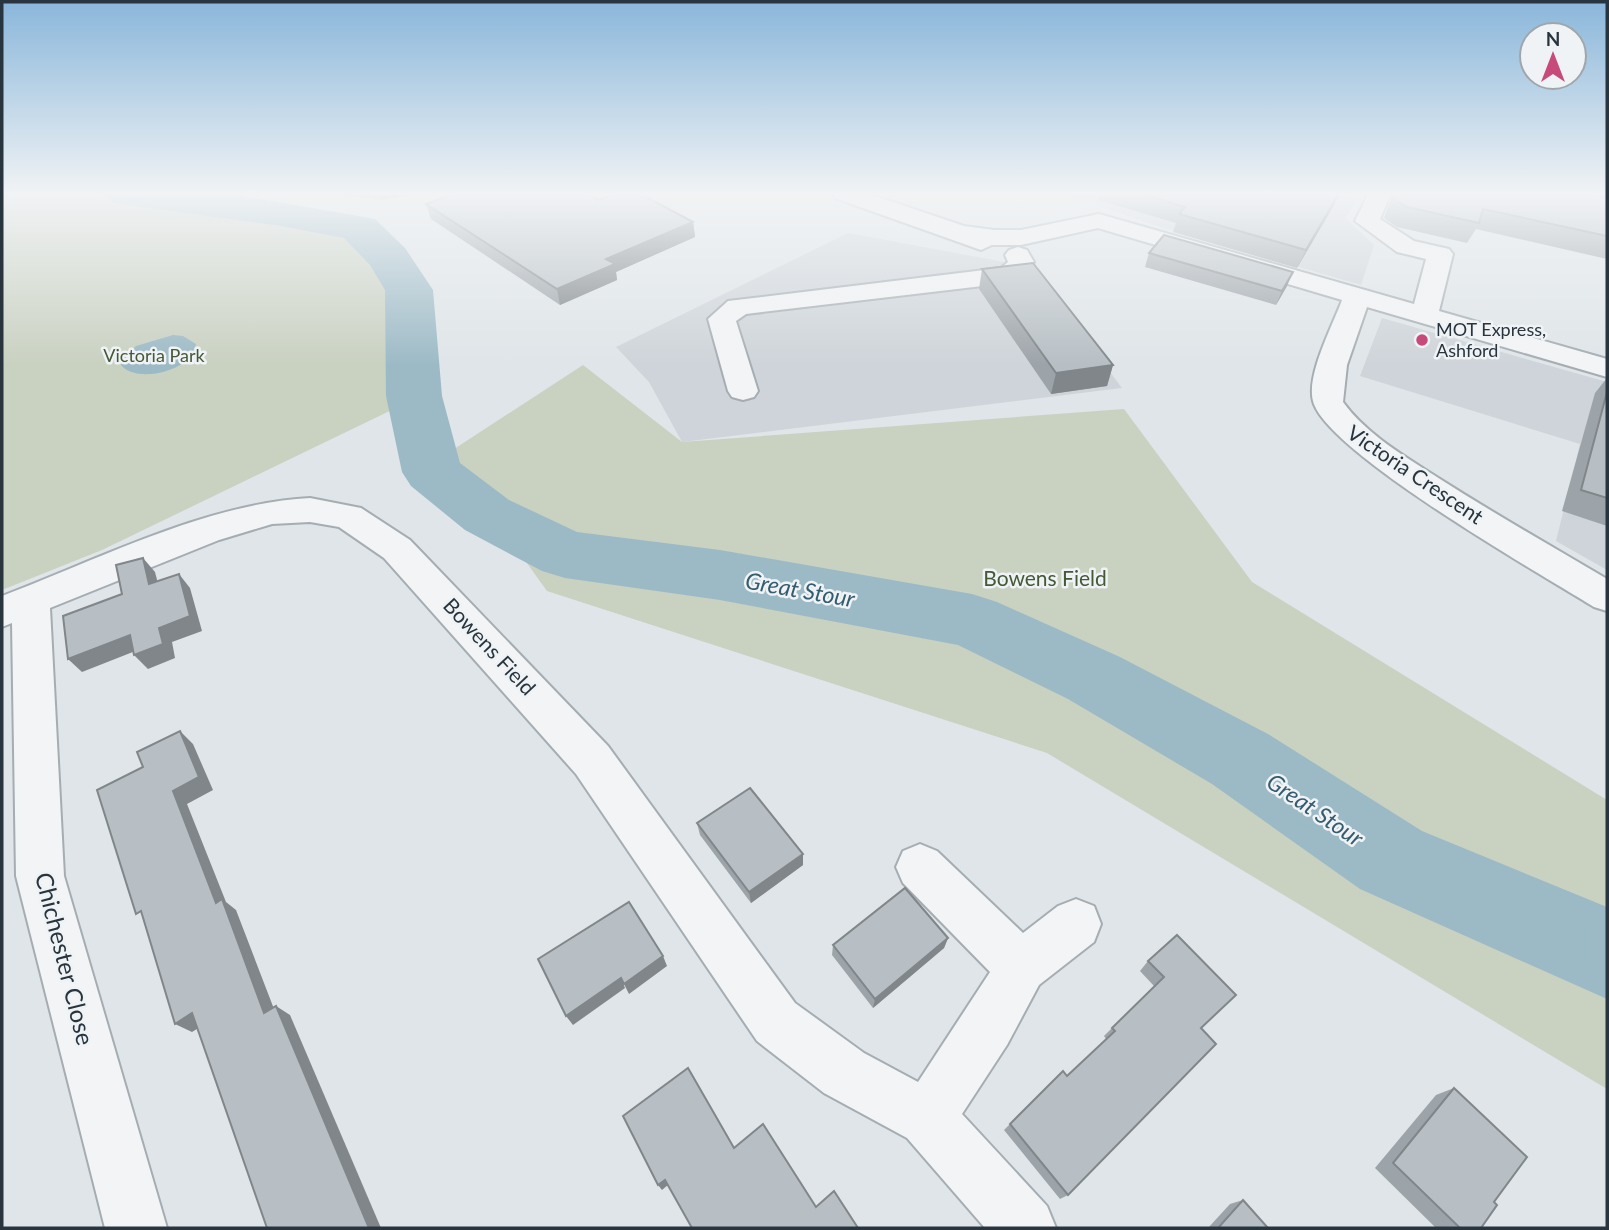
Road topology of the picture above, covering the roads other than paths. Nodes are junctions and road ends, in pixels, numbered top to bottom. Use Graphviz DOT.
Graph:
graph roads {
  1 [pos="1016,250"];
  2 [pos="1197,250"];
  3 [pos="1423,250"];
  4 [pos="1357,296"];
  5 [pos="1424,316"];
  6 [pos="1607,368"];
  7 [pos="743,391"];
  8 [pos="1607,597"];
  9 [pos="16,607"];
  10 [pos="920,867"];
  11 [pos="1076,924"];
  12 [pos="1021,967"];
  13 [pos="927,1118"];
  14 [pos="135,1228"];
  15 [pos="1025,1228"];
  1 -- 7 [label="street"];
  2 -- 4 [label="street"];
  3 -- 5 [label="street"];
  4 -- 5 [label="street"];
  4 -- 8 [label="street, Victoria Crescent"];
  5 -- 6 [label="street"];
  9 -- 13 [label="street, Bowens Field"];
  9 -- 14 [label="street, Chichester Close"];
  10 -- 12 [label="street"];
  11 -- 12 [label="street"];
  12 -- 13 [label="street"];
  13 -- 15 [label="street, Bowens Field"];
}
